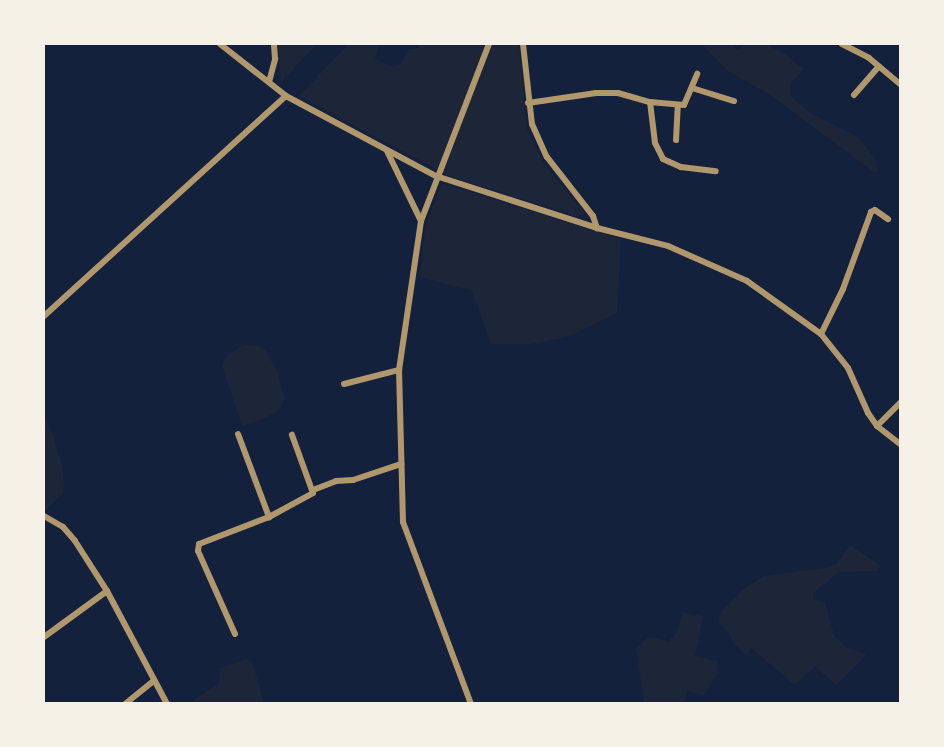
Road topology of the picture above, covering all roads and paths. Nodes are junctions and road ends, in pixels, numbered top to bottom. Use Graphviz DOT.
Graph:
graph roads {
  1 [pos="220,44"];
  2 [pos="274,44"];
  3 [pos="489,44"];
  4 [pos="523,44"];
  5 [pos="843,44"];
  6 [pos="879,66"];
  7 [pos="697,75"];
  8 [pos="269,82"];
  9 [pos="900,84"];
  10 [pos="692,88"];
  11 [pos="854,95"];
  12 [pos="286,96"];
  13 [pos="734,101"];
  14 [pos="650,102"];
  15 [pos="528,103"];
  16 [pos="678,105"];
  17 [pos="676,140"];
  18 [pos="387,150"];
  19 [pos="716,171"];
  20 [pos="436,176"];
  21 [pos="888,219"];
  22 [pos="421,221"];
  23 [pos="597,228"];
  24 [pos="44,316"];
  25 [pos="821,334"];
  26 [pos="399,370"];
  27 [pos="344,384"];
  28 [pos="900,403"];
  29 [pos="877,426"];
  30 [pos="238,435"];
  31 [pos="292,435"];
  32 [pos="900,444"];
  33 [pos="401,464"];
  34 [pos="313,490"];
  35 [pos="44,516"];
  36 [pos="268,518"];
  37 [pos="106,591"];
  38 [pos="235,634"];
  39 [pos="44,637"];
  40 [pos="153,681"];
  41 [pos="125,704"];
  42 [pos="167,704"];
  43 [pos="471,704"];
  1 -- 8 [label="street"];
  2 -- 8 [label="street"];
  3 -- 20 [label="street"];
  4 -- 15 [label="street"];
  5 -- 6 [label="street"];
  6 -- 9 [label="street"];
  6 -- 11 [label="street"];
  7 -- 10 [label="street"];
  8 -- 12 [label="street"];
  10 -- 13 [label="street"];
  10 -- 16 [label="street"];
  12 -- 18 [label="street"];
  12 -- 24 [label="street"];
  14 -- 15 [label="street"];
  14 -- 16 [label="street"];
  14 -- 19 [label="street"];
  15 -- 23 [label="street"];
  16 -- 17 [label="street"];
  18 -- 20 [label="street"];
  18 -- 22 [label="street"];
  20 -- 22 [label="street"];
  20 -- 23 [label="street"];
  21 -- 25 [label="street"];
  22 -- 26 [label="street"];
  23 -- 25 [label="street"];
  25 -- 29 [label="street"];
  26 -- 27 [label="street"];
  26 -- 33 [label="street"];
  28 -- 29 [label="street"];
  29 -- 32 [label="street"];
  30 -- 36 [label="street"];
  31 -- 34 [label="street"];
  33 -- 34 [label="street"];
  33 -- 43 [label="street"];
  34 -- 36 [label="street"];
  35 -- 37 [label="street"];
  36 -- 38 [label="street"];
  37 -- 39 [label="street"];
  37 -- 40 [label="street"];
  40 -- 41 [label="street"];
  40 -- 42 [label="street"];
}
